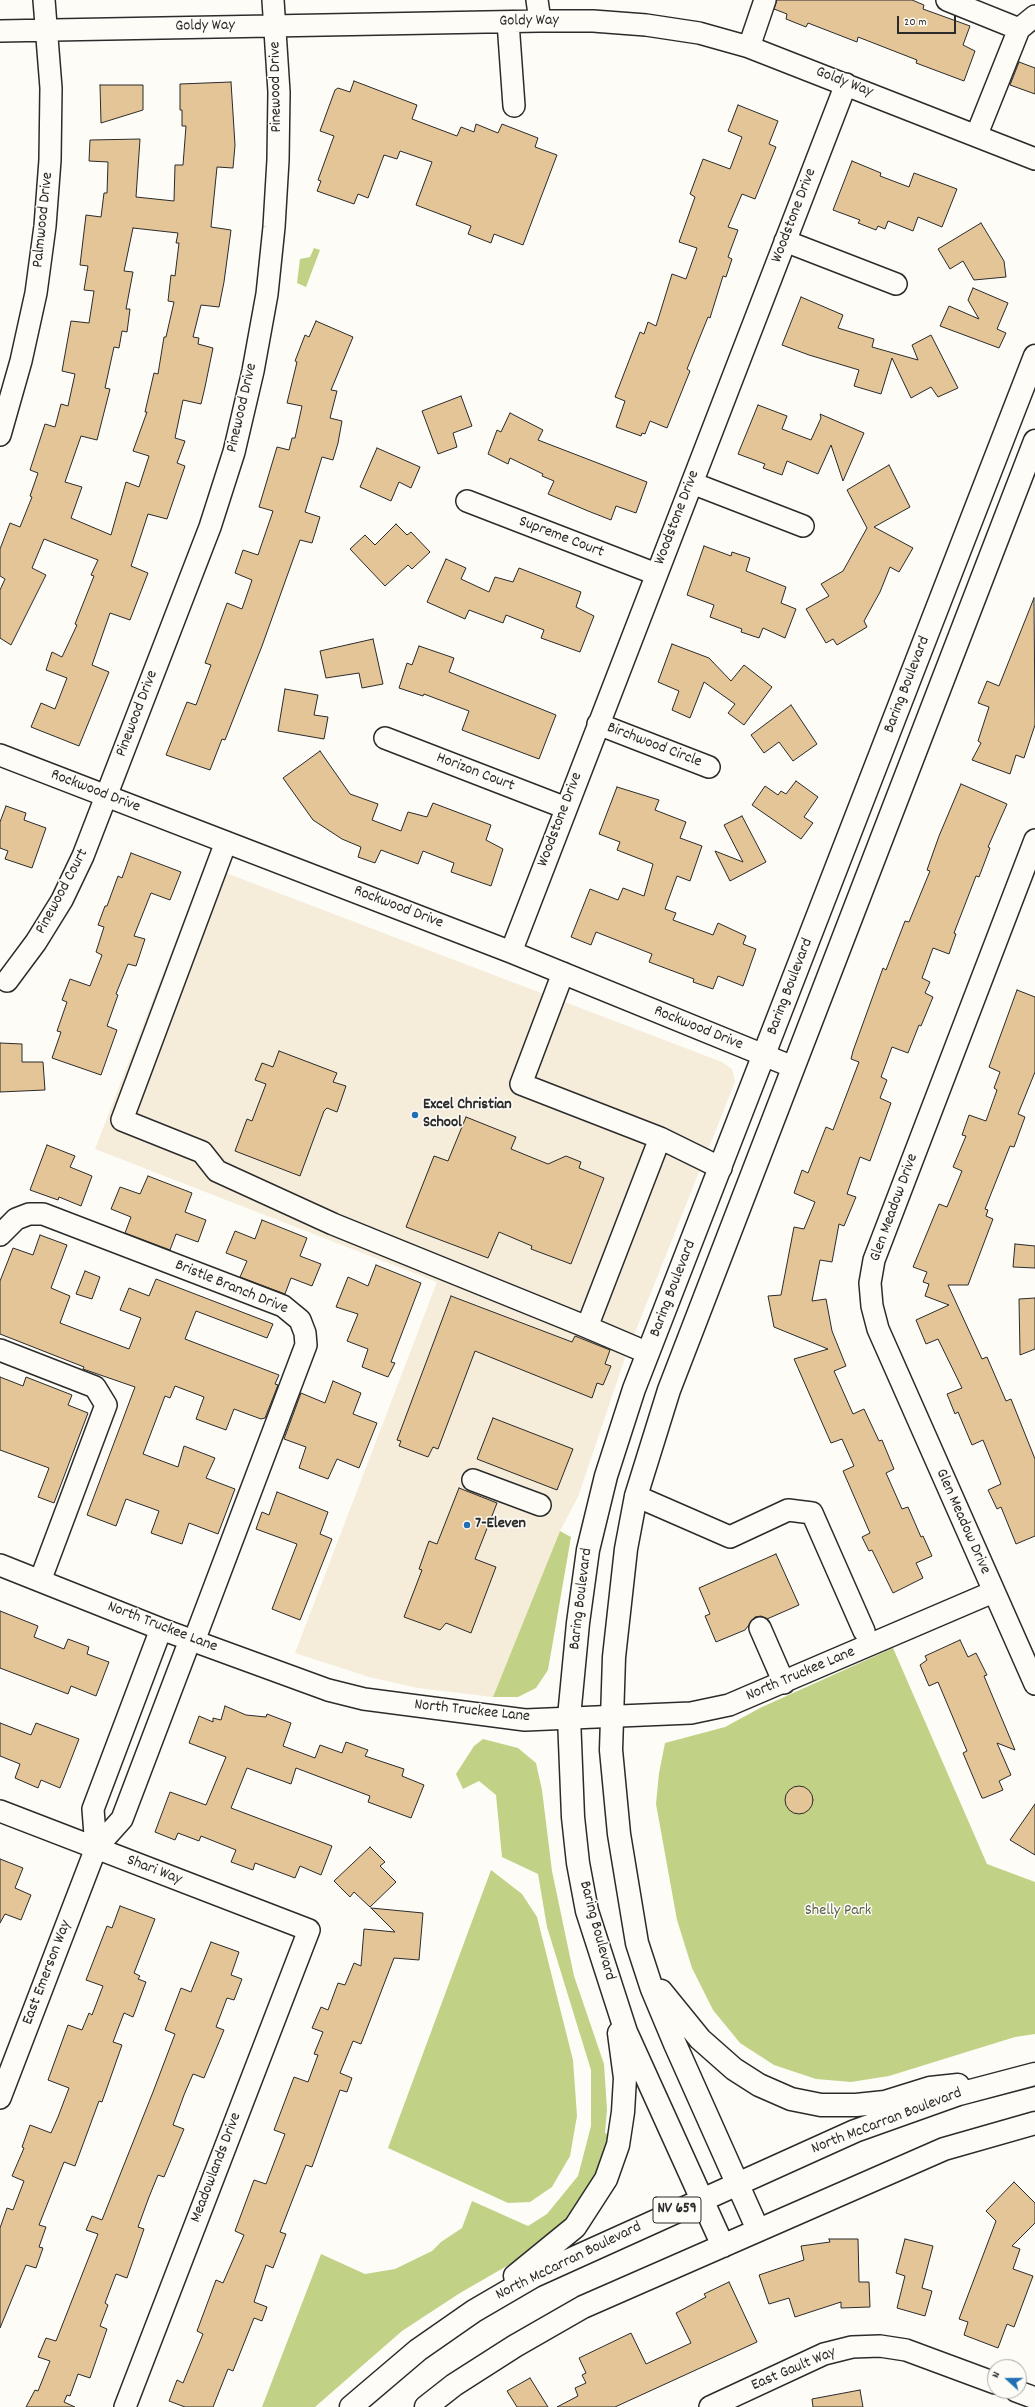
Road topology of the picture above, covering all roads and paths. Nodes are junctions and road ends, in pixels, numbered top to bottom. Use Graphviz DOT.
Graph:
graph roads {
  1 [pos="44,0"];
  2 [pos="273,0"];
  3 [pos="537,0"];
  4 [pos="765,0"];
  5 [pos="947,0"];
  6 [pos="540,21"];
  7 [pos="508,22"];
  8 [pos="1027,23"];
  9 [pos="276,26"];
  10 [pos="47,29"];
  11 [pos="0,31"];
  12 [pos="749,47"];
  13 [pos="846,84"];
  14 [pos="514,106"];
  15 [pos="977,134"];
  16 [pos="1035,158"];
  17 [pos="785,241"];
  18 [pos="896,284"];
  19 [pos="1035,356"];
  20 [pos="0,435"];
  21 [pos="1035,441"];
  22 [pos="692,483"];
  23 [pos="466,501"];
  24 [pos="802,526"];
  25 [pos="656,574"];
  26 [pos="598,724"];
  27 [pos="385,738"];
  28 [pos="0,755"];
  29 [pos="709,767"];
  30 [pos="107,796"];
  31 [pos="566,808"];
  32 [pos="1035,841"];
  33 [pos="226,842"];
  34 [pos="510,952"];
  35 [pos="563,973"];
  36 [pos="7,981"];
  37 [pos="765,1056"];
  38 [pos="793,1067"];
  39 [pos="660,1138"];
  40 [pos="721,1168"];
  41 [pos="0,1235"];
  42 [pos="587,1327"];
  43 [pos="0,1350"];
  44 [pos="648,1353"];
  45 [pos="473,1480"];
  46 [pos="636,1496"];
  47 [pos="540,1505"];
  48 [pos="0,1565"];
  49 [pos="40,1581"];
  50 [pos="993,1592"];
  51 [pos="760,1628"];
  52 [pos="161,1629"];
  53 [pos="864,1631"];
  54 [pos="192,1641"];
  55 [pos="784,1683"];
  56 [pos="1035,1684"];
  57 [pos="612,1716"];
  58 [pos="569,1717"];
  59 [pos="0,1811"];
  60 [pos="96,1848"];
  61 [pos="309,1930"];
  62 [pos="645,1966"];
  63 [pos="608,1977"];
  64 [pos="6,2063"];
  65 [pos="1026,2075"];
  66 [pos="0,2098"];
  67 [pos="1035,2123"];
  68 [pos="738,2184"];
  69 [pos="702,2200"];
  70 [pos="758,2230"];
  71 [pos="723,2246"];
  72 [pos="474,2311"];
  73 [pos="987,2380"];
  74 [pos="125,2407"];
  75 [pos="351,2407"];
  76 [pos="426,2407"];
  77 [pos="710,2407"];
  1 -- 10 [label="street, Palmwood Drive"];
  2 -- 9 [label="street, Pinewood Drive"];
  3 -- 6 [label="street"];
  4 -- 12 [label="street"];
  5 -- 8 [label="street"];
  6 -- 7 [label="street, Goldy Way"];
  6 -- 12 [label="street, Goldy Way"];
  7 -- 9 [label="street, Goldy Way"];
  7 -- 14 [label="street"];
  8 -- 15 [label="street"];
  9 -- 10 [label="street, Goldy Way"];
  9 -- 30 [label="street, Pinewood Drive"];
  10 -- 11 [label="street, Goldy Way"];
  10 -- 20 [label="street, Palmwood Drive"];
  12 -- 13 [label="street, Goldy Way"];
  13 -- 15 [label="street, Goldy Way"];
  13 -- 17 [label="street, Woodstone Drive"];
  15 -- 16 [label="street, Goldy Way"];
  17 -- 18 [label="street"];
  17 -- 22 [label="street, Woodstone Drive"];
  19 -- 37 [label="main road, Baring Boulevard"];
  21 -- 38 [label="main road, Baring Boulevard"];
  22 -- 24 [label="street"];
  22 -- 25 [label="street, Woodstone Drive"];
  23 -- 25 [label="street, Supreme Court"];
  25 -- 26 [label="street, Woodstone Drive"];
  26 -- 29 [label="street, Birchwood Circle"];
  26 -- 31 [label="street, Woodstone Drive"];
  27 -- 31 [label="street, Horizon Court"];
  28 -- 30 [label="street, Rockwood Drive"];
  30 -- 33 [label="street, Rockwood Drive"];
  30 -- 36 [label="street, Pinewood Court"];
  31 -- 34 [label="street, Woodstone Drive"];
  32 -- 50 [label="street, Glen Meadow Drive"];
  33 -- 34 [label="street, Rockwood Drive"];
  33 -- 42 [label="street"];
  34 -- 35 [label="street, Rockwood Drive"];
  35 -- 37 [label="street, Rockwood Drive"];
  35 -- 39 [label="street"];
  37 -- 38 [label="street, Rockwood Drive"];
  37 -- 40 [label="main road, Baring Boulevard"];
  38 -- 46 [label="main road, Baring Boulevard"];
  39 -- 40 [label="street"];
  39 -- 42 [label="street"];
  40 -- 44 [label="main road, Baring Boulevard"];
  41 -- 54 [label="street, Bristle Branch Drive"];
  42 -- 44 [label="street"];
  43 -- 49 [label="street"];
  44 -- 58 [label="main road, Baring Boulevard"];
  45 -- 47 [label="street"];
  46 -- 53 [label="street"];
  46 -- 57 [label="main road, Baring Boulevard"];
  48 -- 49 [label="street, North Truckee Lane"];
  49 -- 52 [label="street, North Truckee Lane"];
  50 -- 55 [label="street, North Truckee Lane"];
  50 -- 56 [label="street, Glen Meadow Drive"];
  51 -- 55 [label="street"];
  52 -- 54 [label="street, North Truckee Lane"];
  52 -- 60 [label="street, East Emerson Way"];
  54 -- 58 [label="street, North Truckee Lane"];
  54 -- 60 [label="street, East Emerson Way"];
  55 -- 57 [label="street, North Truckee Lane"];
  57 -- 58 [label="street, North Truckee Lane"];
  57 -- 62 [label="main road, Baring Boulevard"];
  58 -- 63 [label="main road, Baring Boulevard"];
  59 -- 60 [label="street, Shari Way"];
  60 -- 61 [label="street, Shari Way"];
  60 -- 64 [label="street, East Emerson Way"];
  61 -- 74 [label="street, Meadowlands Drive"];
  62 -- 65 [label="main road"];
  62 -- 68 [label="main road, Baring Boulevard"];
  63 -- 69 [label="main road, Baring Boulevard"];
  63 -- 72 [label="main road"];
  64 -- 66 [label="street, East Emerson Way"];
  65 -- 68 [label="main road, North McCarran Boulevard / NV 659"];
  67 -- 70 [label="main road"];
  68 -- 69 [label="main road, North McCarran Boulevard / NV 659"];
  68 -- 70 [label="main road, Baring Boulevard"];
  69 -- 71 [label="main road, Baring Boulevard"];
  69 -- 72 [label="main road, North McCarran Boulevard / NV 659"];
  70 -- 71 [label="main road"];
  71 -- 76 [label="main road"];
  72 -- 75 [label="main road, North McCarran Boulevard / NV 659"];
  73 -- 77 [label="street, East Gault Way"];
}
